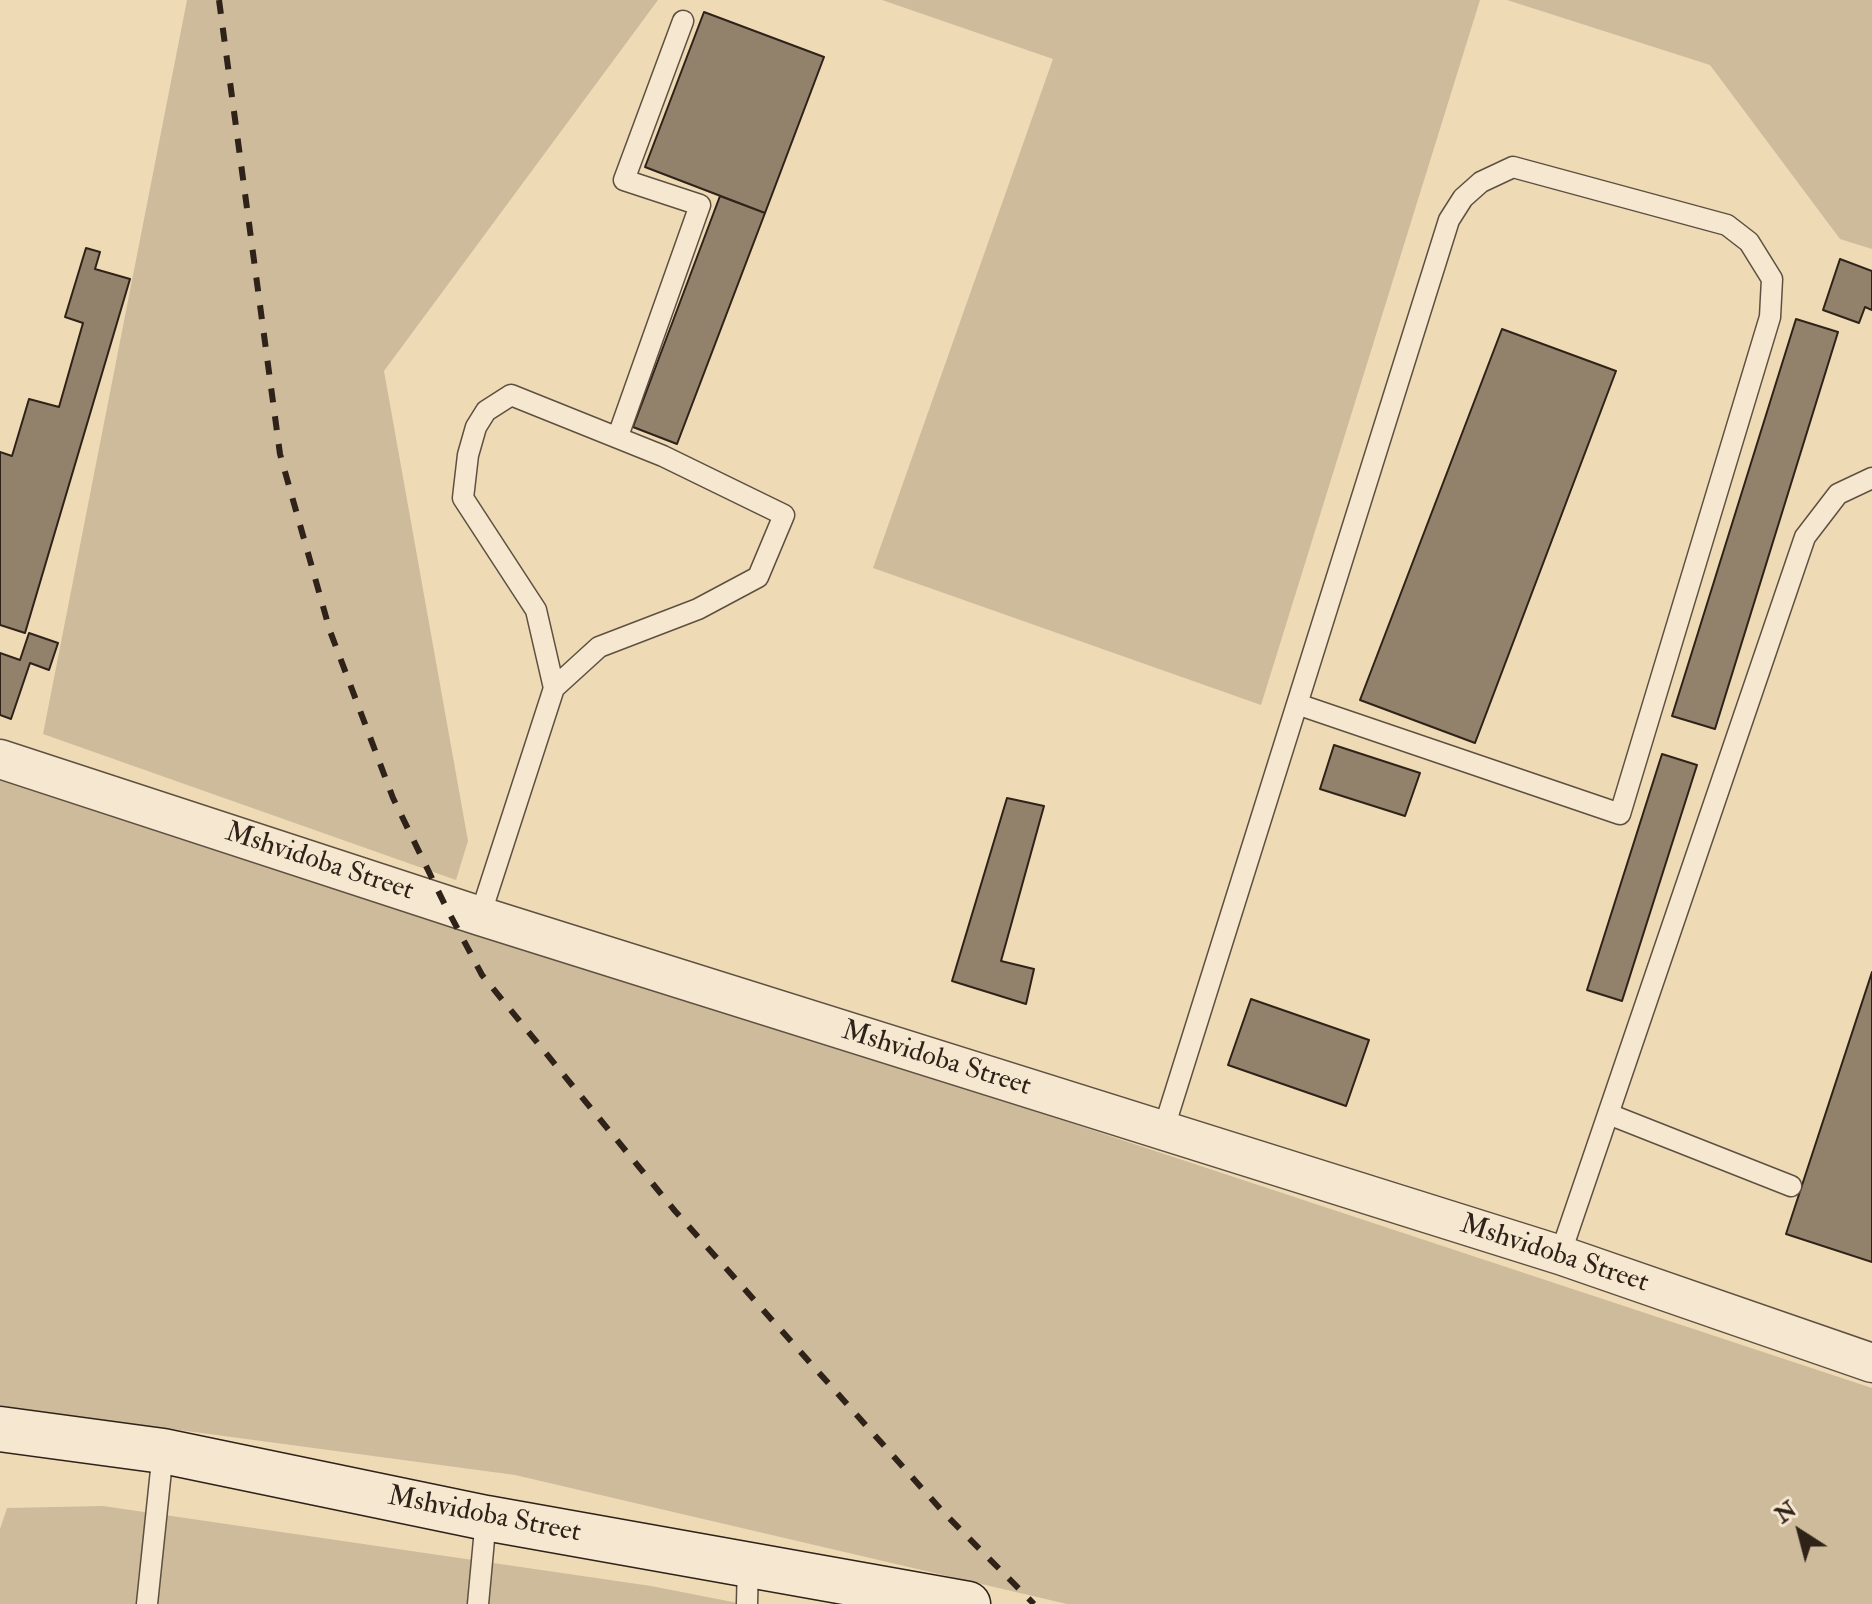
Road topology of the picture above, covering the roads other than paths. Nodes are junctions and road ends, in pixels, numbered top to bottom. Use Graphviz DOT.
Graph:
graph roads {
  1 [pos="683,21"];
  2 [pos="618,436"];
  3 [pos="1872,478"];
  4 [pos="554,688"];
  5 [pos="1297,704"];
  6 [pos="0,759"];
  7 [pos="480,916"];
  8 [pos="1611,1115"];
  9 [pos="1163,1131"];
  10 [pos="1791,1186"];
  11 [pos="1560,1255"];
  12 [pos="1872,1363"];
  13 [pos="0,1429"];
  14 [pos="163,1451"];
  15 [pos="486,1518"];
  16 [pos="747,1584"];
  17 [pos="147,1604"];
  18 [pos="478,1604"];
  19 [pos="968,1604"];
  1 -- 2 [label="lane"];
  2 -- 4 [label="lane"];
  2 -- 4 [label="lane"];
  3 -- 8 [label="lane"];
  4 -- 7 [label="lane"];
  5 -- 5 [label="lane"];
  5 -- 9 [label="lane"];
  6 -- 7 [label="street, Mshvidoba Street"];
  7 -- 9 [label="street, Mshvidoba Street"];
  8 -- 10 [label="lane"];
  8 -- 11 [label="lane"];
  9 -- 11 [label="street, Mshvidoba Street"];
  11 -- 12 [label="street, Mshvidoba Street"];
  13 -- 14 [label="main road, Mshvidoba Street"];
  14 -- 15 [label="main road, Mshvidoba Street"];
  14 -- 17 [label="lane"];
  15 -- 16 [label="main road, Mshvidoba Street"];
  15 -- 18 [label="lane"];
  16 -- 19 [label="main road, Mshvidoba Street"];
}
